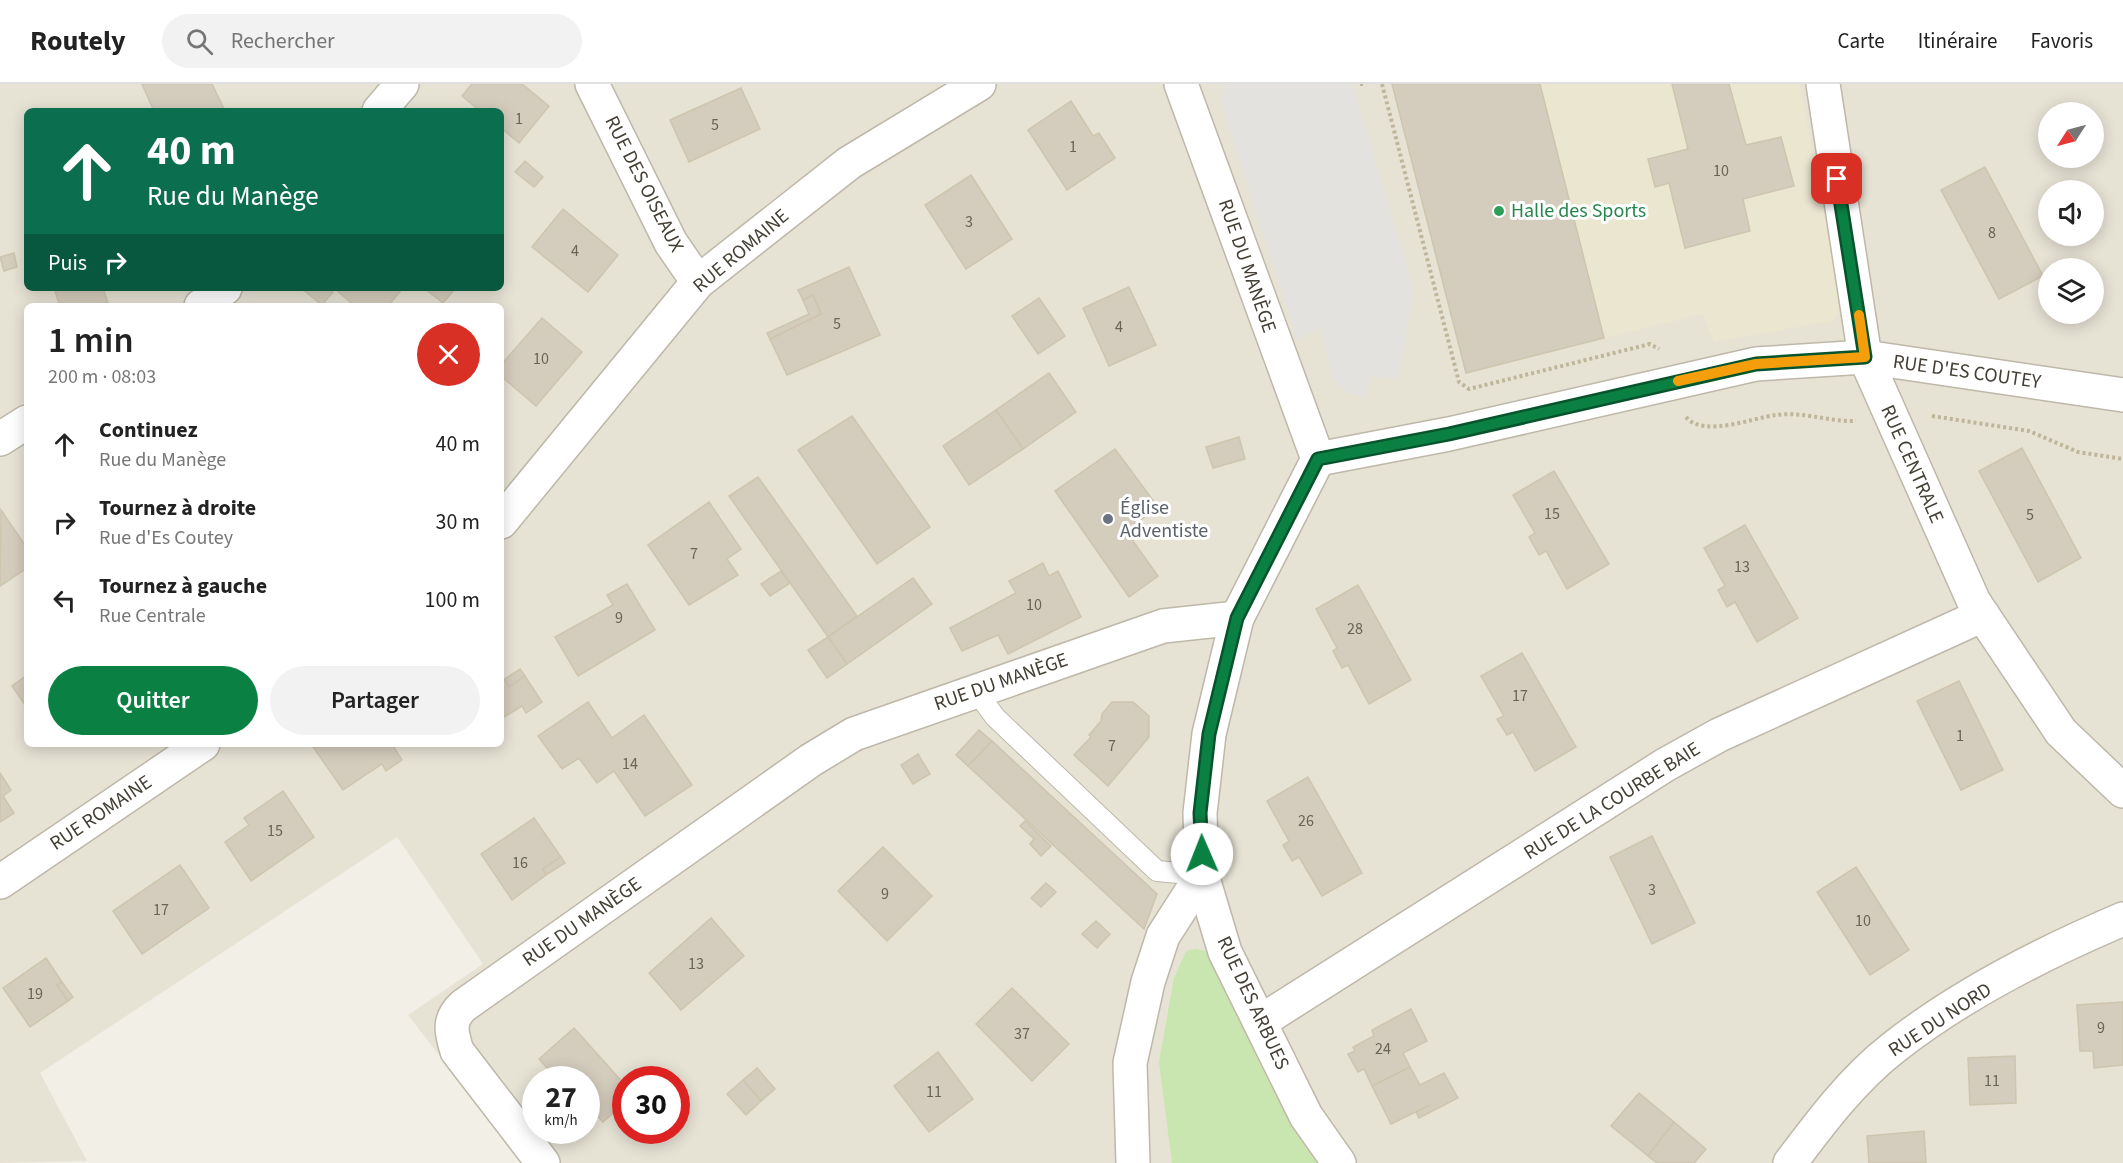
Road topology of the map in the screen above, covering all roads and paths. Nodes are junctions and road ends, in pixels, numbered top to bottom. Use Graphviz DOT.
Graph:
graph roads {
  1 [pos="402,84"];
  2 [pos="592,84"];
  3 [pos="979,84"];
  4 [pos="1181,84"];
  5 [pos="1382,84"];
  6 [pos="1823,84"];
  7 [pos="381,108"];
  8 [pos="698,282"];
  9 [pos="221,291"];
  10 [pos="205,303"];
  11 [pos="1865,357"];
  12 [pos="1675,381"];
  13 [pos="2123,395"];
  14 [pos="1892,420"];
  15 [pos="24,424"];
  16 [pos="0,439"];
  17 [pos="1318,459"];
  18 [pos="2123,459"];
  19 [pos="504,518"];
  20 [pos="1983,615"];
  21 [pos="1237,618"];
  22 [pos="976,691"];
  23 [pos="199,747"];
  24 [pos="2123,791"];
  25 [pos="1202,875"];
  26 [pos="0,882"];
  27 [pos="2123,919"];
  28 [pos="1260,1022"];
  29 [pos="543,1163"];
  30 [pos="1133,1163"];
  31 [pos="1339,1163"];
  32 [pos="1790,1163"];
  1 -- 7 [label="street"];
  2 -- 8 [label="street, RUE DES OISEAUX"];
  3 -- 8 [label="street, RUE ROMAINE"];
  4 -- 17 [label="street, RUE DU MANÈGE"];
  5 -- 12 [label="path"];
  6 -- 11 [label="street, RUE CENTRALE"];
  8 -- 19 [label="street, RUE ROMAINE"];
  9 -- 10 [label="street"];
  11 -- 12 [label="street, RUE D'ES COUTEY"];
  11 -- 13 [label="street, RUE D'ES COUTEY"];
  11 -- 14 [label="street, RUE CENTRALE"];
  12 -- 14 [label="path"];
  12 -- 17 [label="street, RUE D'ES COUTEY"];
  14 -- 18 [label="path"];
  14 -- 20 [label="street, RUE CENTRALE"];
  15 -- 16 [label="street"];
  17 -- 21 [label="street"];
  20 -- 24 [label="street, RUE CENTRALE"];
  20 -- 28 [label="street, RUE DE LA COURBE BAIE"];
  21 -- 22 [label="street, RUE DU MANÈGE"];
  21 -- 25 [label="street, RUE DES ARBUES"];
  22 -- 25 [label="lane"];
  22 -- 29 [label="street, RUE DU MANÈGE"];
  23 -- 26 [label="street, RUE ROMAINE"];
  25 -- 28 [label="street, RUE DES ARBUES"];
  25 -- 30 [label="street"];
  27 -- 32 [label="street, RUE DU NORD"];
  28 -- 31 [label="street, RUE DES ARBUES"];
}
